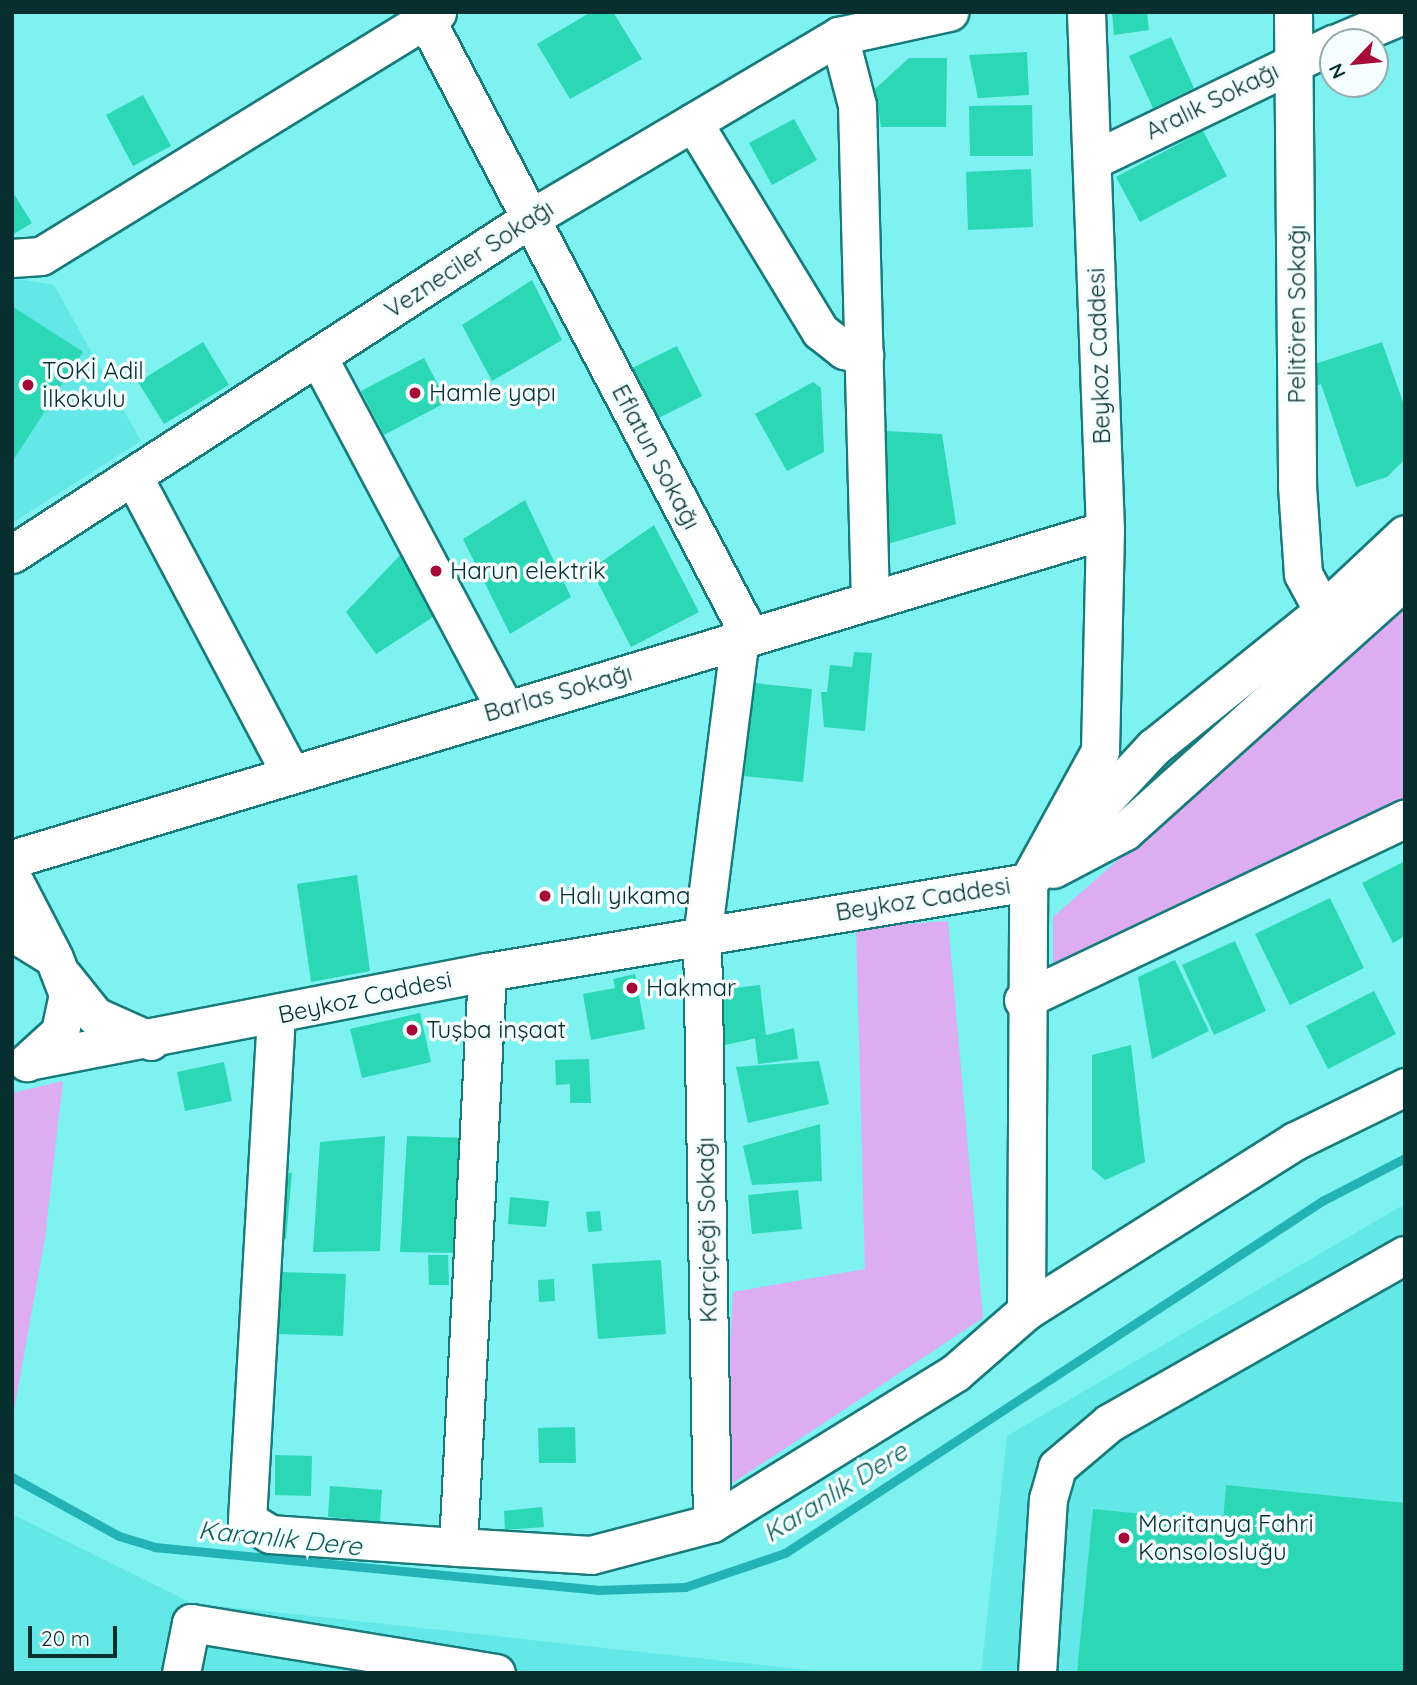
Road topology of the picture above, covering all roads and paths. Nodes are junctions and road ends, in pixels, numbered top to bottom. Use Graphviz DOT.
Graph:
graph roads {
  1 [pos="949,12"];
  2 [pos="1086,12"];
  3 [pos="1293,12"];
  4 [pos="428,14"];
  5 [pos="1405,14"];
  6 [pos="1372,28"];
  7 [pos="839,36"];
  8 [pos="1319,50"];
  9 [pos="1297,60"];
  10 [pos="693,122"];
  11 [pos="1093,160"];
  12 [pos="531,218"];
  13 [pos="12,258"];
  14 [pos="864,355"];
  15 [pos="318,357"];
  16 [pos="133,476"];
  17 [pos="1105,530"];
  18 [pos="1405,534"];
  19 [pos="12,554"];
  20 [pos="1405,580"];
  21 [pos="870,601"];
  22 [pos="1323,611"];
  23 [pos="739,640"];
  24 [pos="505,708"];
  25 [pos="289,771"];
  26 [pos="1405,819"];
  27 [pos="12,859"];
  28 [pos="12,877"];
  29 [pos="1028,882"];
  30 [pos="12,932"];
  31 [pos="702,937"];
  32 [pos="59,967"];
  33 [pos="487,972"];
  34 [pos="1023,1000"];
  35 [pos="276,1015"];
  36 [pos="152,1041"];
  37 [pos="23,1064"];
  38 [pos="1405,1087"];
  39 [pos="1405,1255"];
  40 [pos="1026,1311"];
  41 [pos="712,1523"];
  42 [pos="458,1547"];
  43 [pos="181,1673"];
  44 [pos="496,1673"];
  45 [pos="1037,1673"];
  1 -- 7 [label="street, Vezneciler Sokağı"];
  2 -- 11 [label="street, Beykoz Caddesi"];
  3 -- 9 [label="street, Pelitören Sokağı"];
  4 -- 12 [label="street, Eflatun Sokağı"];
  4 -- 13 [label="street"];
  5 -- 6 [label="street"];
  7 -- 10 [label="street, Vezneciler Sokağı"];
  7 -- 14 [label="street"];
  8 -- 9 [label="street, Aralık Sokağı"];
  9 -- 11 [label="street, Aralık Sokağı"];
  9 -- 22 [label="street, Pelitören Sokağı"];
  10 -- 12 [label="street, Vezneciler Sokağı"];
  10 -- 14 [label="street"];
  11 -- 17 [label="street, Beykoz Caddesi"];
  12 -- 15 [label="street, Vezneciler Sokağı"];
  12 -- 23 [label="street, Eflatun Sokağı"];
  14 -- 21 [label="street"];
  15 -- 16 [label="street, Vezneciler Sokağı"];
  15 -- 24 [label="street"];
  16 -- 19 [label="street, Vezneciler Sokağı"];
  16 -- 25 [label="street"];
  17 -- 21 [label="street, Barlas Sokağı"];
  17 -- 29 [label="street, Beykoz Caddesi"];
  18 -- 22 [label="street"];
  20 -- 29 [label="street"];
  21 -- 23 [label="street, Barlas Sokağı"];
  22 -- 29 [label="street"];
  23 -- 24 [label="street, Barlas Sokağı"];
  23 -- 31 [label="street, Eflatun Sokağı"];
  24 -- 25 [label="street, Barlas Sokağı"];
  25 -- 27 [label="street, Barlas Sokağı"];
  26 -- 34 [label="street"];
  28 -- 32 [label="street"];
  29 -- 31 [label="street, Beykoz Caddesi"];
  29 -- 34 [label="street"];
  30 -- 32 [label="street"];
  31 -- 33 [label="street, Beykoz Caddesi"];
  31 -- 41 [label="street, Karçiçeği Sokağı"];
  32 -- 36 [label="street"];
  32 -- 37 [label="street"];
  33 -- 35 [label="street, Beykoz Caddesi"];
  33 -- 42 [label="street"];
  34 -- 40 [label="street"];
  35 -- 36 [label="street, Beykoz Caddesi"];
  35 -- 42 [label="street"];
  36 -- 37 [label="street, Beykoz Caddesi"];
  38 -- 40 [label="street"];
  39 -- 45 [label="street"];
  40 -- 41 [label="street"];
  41 -- 42 [label="street"];
  43 -- 44 [label="street"];
}
